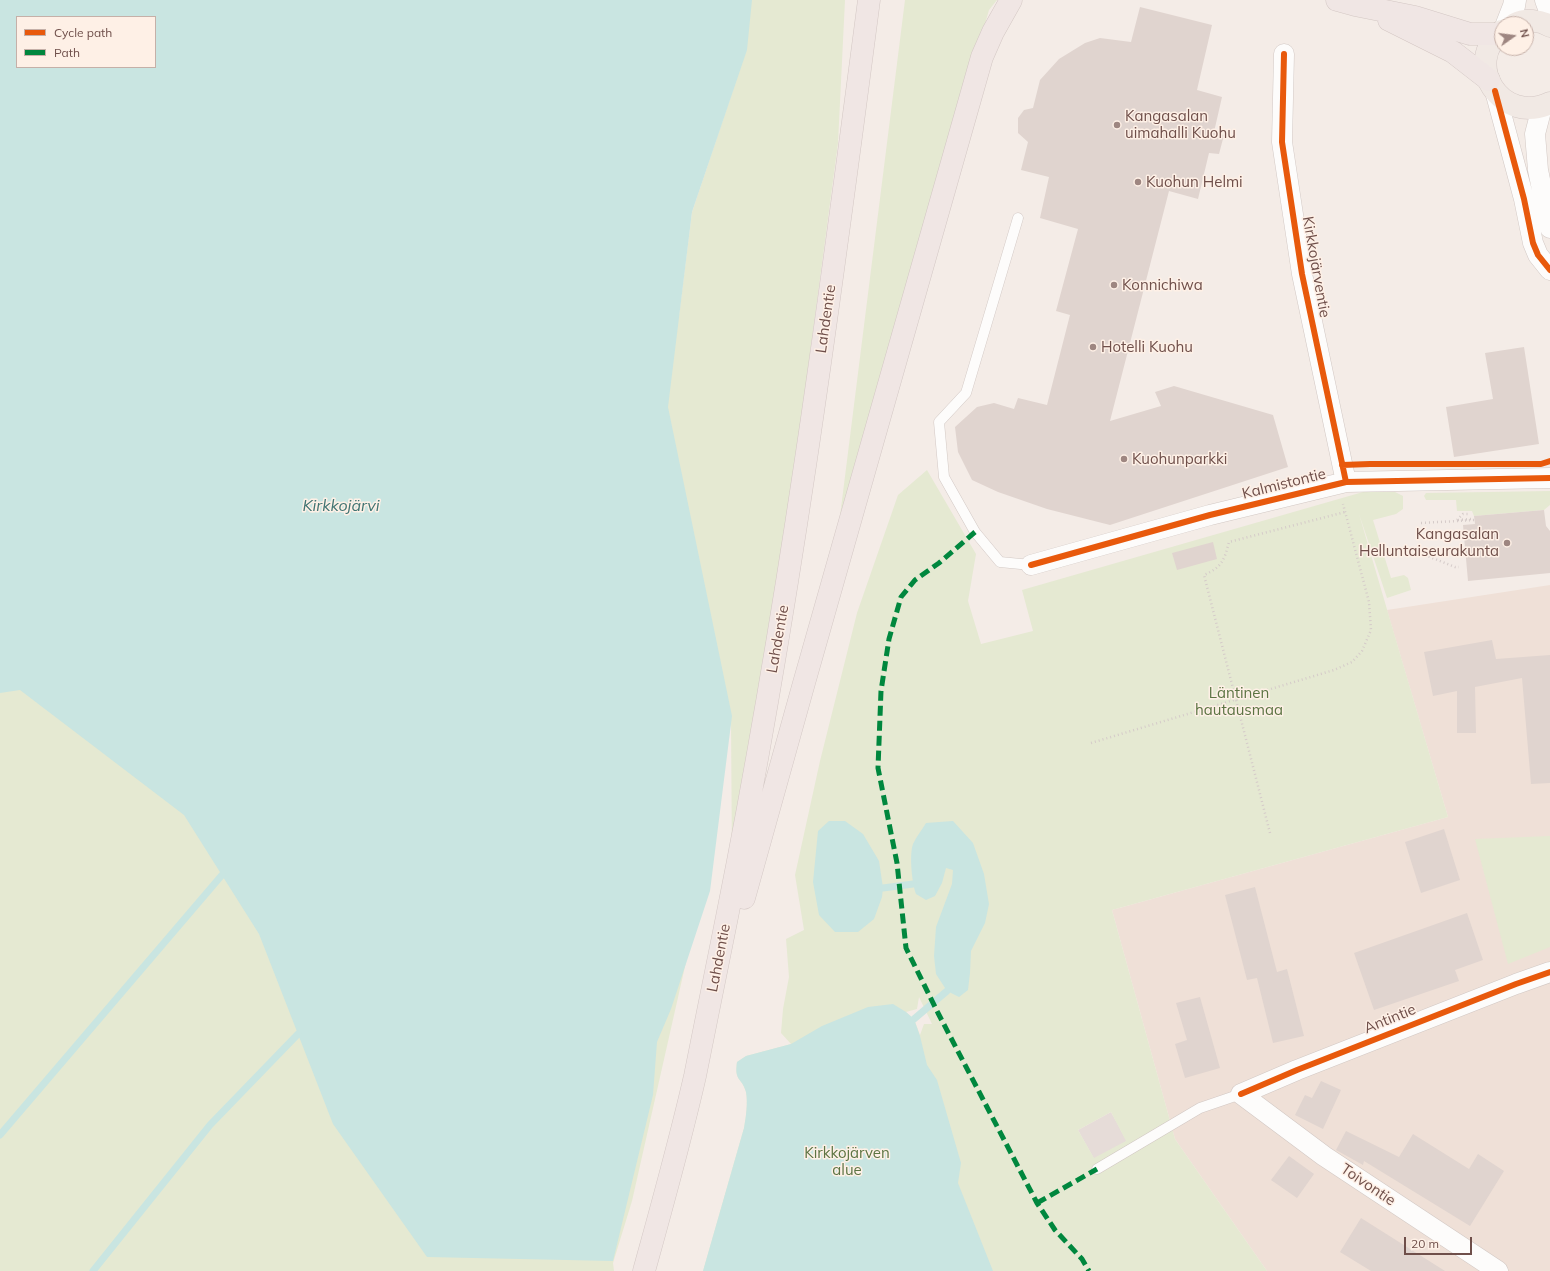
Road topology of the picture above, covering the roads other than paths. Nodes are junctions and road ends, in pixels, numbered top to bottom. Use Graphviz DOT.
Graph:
graph roads {
  1 [pos="869,0"];
  2 [pos="1011,0"];
  3 [pos="1514,0"];
  4 [pos="1546,0"];
  5 [pos="1346,2"];
  6 [pos="1550,10"];
  7 [pos="1510,16"];
  8 [pos="1534,21"];
  9 [pos="1550,26"];
  10 [pos="1494,30"];
  11 [pos="1494,41"];
  12 [pos="1284,54"];
  13 [pos="1492,86"];
  14 [pos="1546,105"];
  15 [pos="1018,218"];
  16 [pos="1550,227"];
  17 [pos="1550,270"];
  18 [pos="1550,478"];
  19 [pos="1342,483"];
  20 [pos="1031,565"];
  21 [pos="1550,972"];
  22 [pos="694,1078"];
  23 [pos="1241,1094"];
  24 [pos="1097,1169"];
  25 [pos="644,1271"];
  26 [pos="1498,1271"];
  1 -- 22 [label="highway, Lahdentie"];
  2 -- 22 [label="highway"];
  3 -- 7 [label="street"];
  4 -- 6 [label="street"];
  5 -- 10 [label="highway"];
  5 -- 13 [label="highway"];
  8 -- 9 [label="main road"];
  11 -- 13 [label="main road"];
  12 -- 19 [label="street, Kirkkojärventie"];
  13 -- 14 [label="main road"];
  13 -- 17 [label="street"];
  14 -- 16 [label="street"];
  15 -- 20 [label="lane"];
  18 -- 19 [label="street, Kalmistontie"];
  19 -- 20 [label="street, Kalmistontie"];
  21 -- 23 [label="street, Antintie"];
  22 -- 25 [label="highway, Lahdentie"];
  23 -- 24 [label="lane, Antintie"];
  23 -- 26 [label="street, Toivontie"];
}
